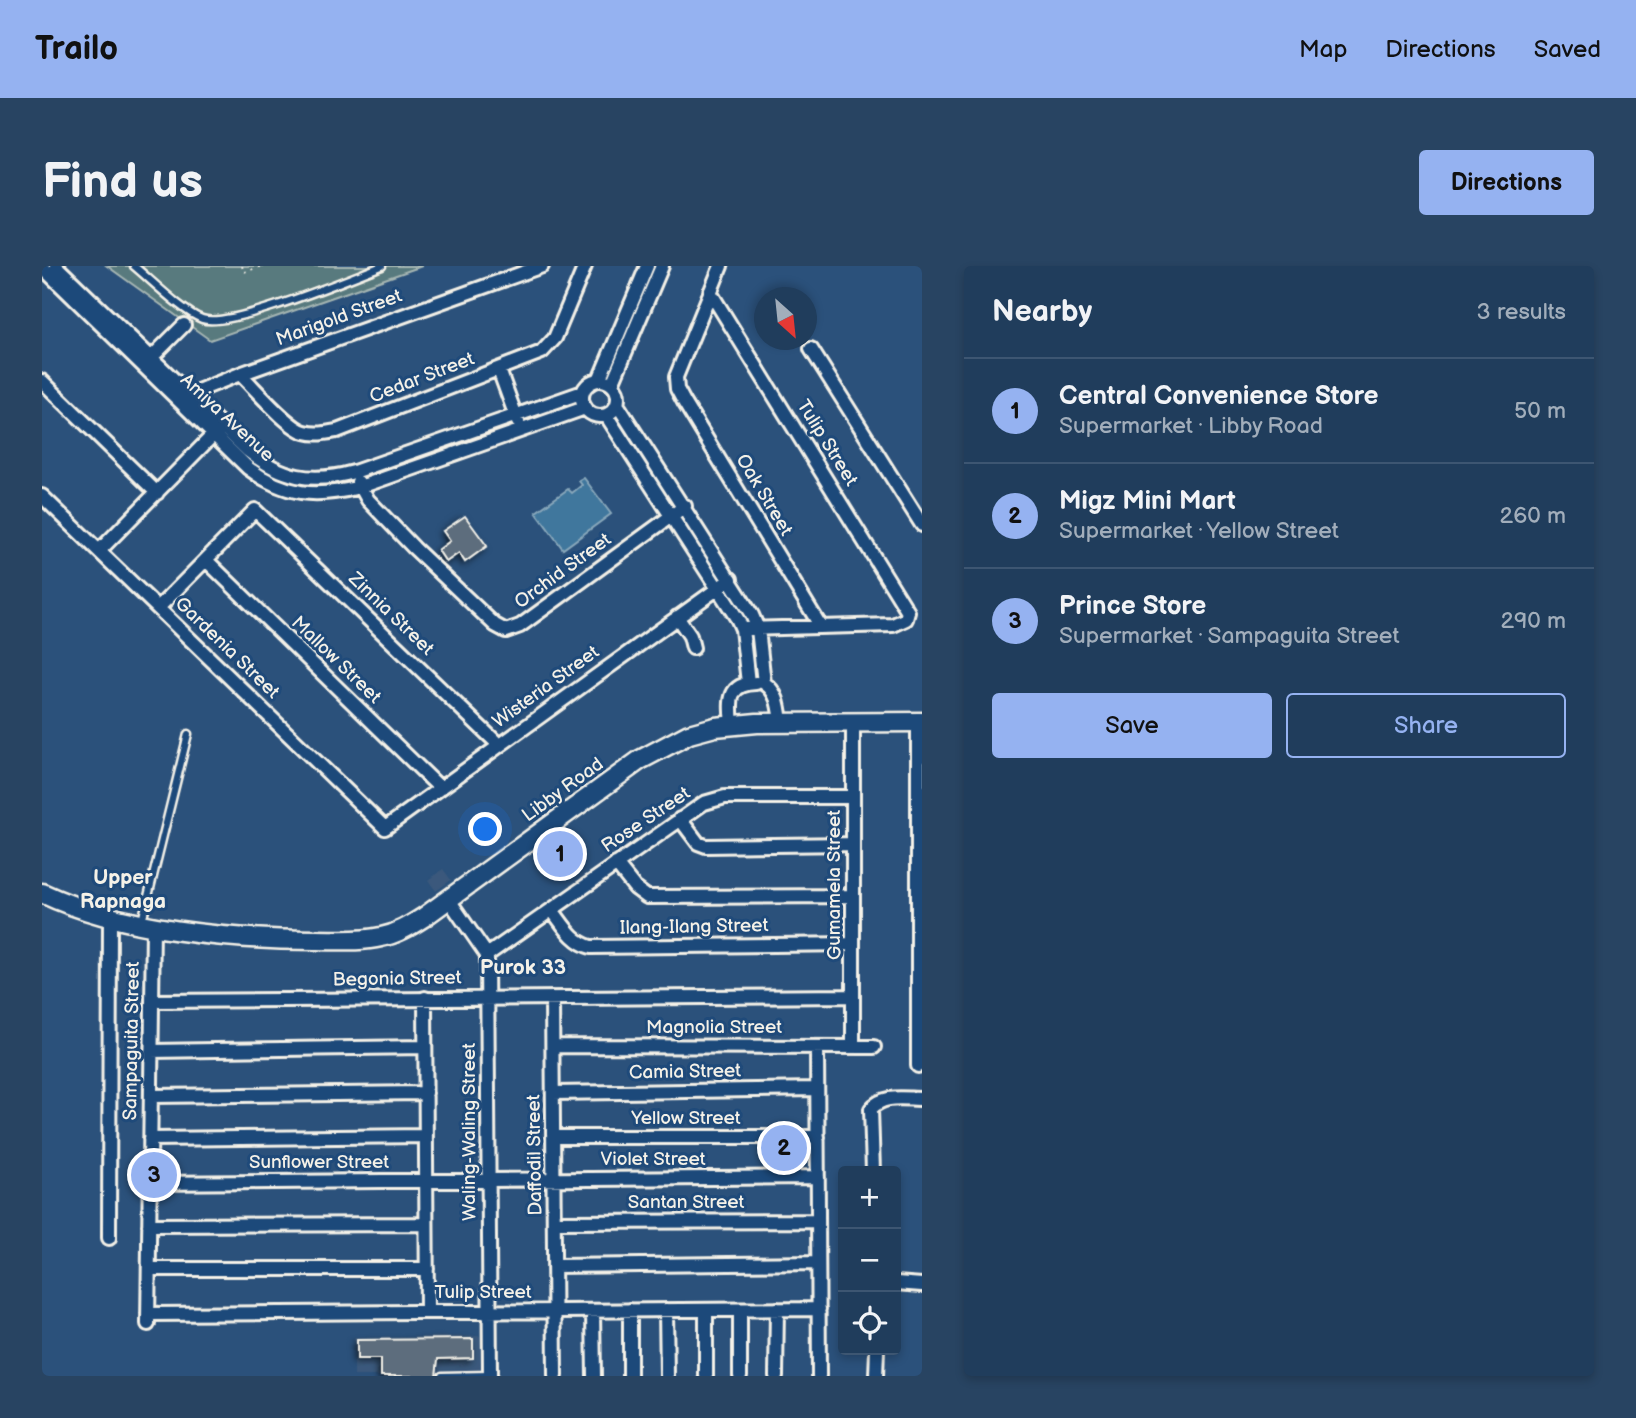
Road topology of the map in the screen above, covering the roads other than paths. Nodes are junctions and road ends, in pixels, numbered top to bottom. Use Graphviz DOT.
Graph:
graph roads {
  1 [pos="56,266"];
  2 [pos="134,266"];
  3 [pos="382,266"];
  4 [pos="542,266"];
  5 [pos="585,266"];
  6 [pos="42,267"];
  7 [pos="722,268"];
  8 [pos="653,270"];
  9 [pos="710,292"];
  10 [pos="184,325"];
  11 [pos="812,350"];
  12 [pos="148,362"];
  13 [pos="499,370"];
  14 [pos="240,374"];
  15 [pos="599,380"];
  16 [pos="42,381"];
  17 [pos="612,384"];
  18 [pos="583,392"];
  19 [pos="186,398"];
  20 [pos="617,404"];
  21 [pos="585,408"];
  22 [pos="606,415"];
  23 [pos="516,416"];
  24 [pos="218,430"];
  25 [pos="521,430"];
  26 [pos="354,472"];
  27 [pos="360,487"];
  28 [pos="156,493"];
  29 [pos="42,496"];
  30 [pos="685,506"];
  31 [pos="672,515"];
  32 [pos="922,525"];
  33 [pos="99,551"];
  34 [pos="206,560"];
  35 [pos="731,579"];
  36 [pos="718,588"];
  37 [pos="158,608"];
  38 [pos="677,617"];
  39 [pos="821,627"];
  40 [pos="742,629"];
  41 [pos="758,629"];
  42 [pos="693,648"];
  43 [pos="748,683"];
  44 [pos="764,683"];
  45 [pos="781,722"];
  46 [pos="853,722"];
  47 [pos="920,722"];
  48 [pos="732,725"];
  49 [pos="188,734"];
  50 [pos="499,745"];
  51 [pos="440,788"];
  52 [pos="853,797"];
  53 [pos="680,819"];
  54 [pos="385,828"];
  55 [pos="853,844"];
  56 [pos="616,864"];
  57 [pos="42,893"];
  58 [pos="853,896"];
  59 [pos="449,900"];
  60 [pos="551,909"];
  61 [pos="110,916"];
  62 [pos="147,924"];
  63 [pos="853,944"];
  64 [pos="487,955"];
  65 [pos="853,996"];
  66 [pos="425,998"];
  67 [pos="487,998"];
  68 [pos="552,998"];
  69 [pos="152,1001"];
  70 [pos="553,1046"];
  71 [pos="817,1047"];
  72 [pos="853,1047"];
  73 [pos="874,1047"];
  74 [pos="425,1048"];
  75 [pos="151,1051"];
  76 [pos="918,1066"];
  77 [pos="817,1089"];
  78 [pos="426,1093"];
  79 [pos="553,1093"];
  80 [pos="150,1096"];
  81 [pos="922,1099"];
  82 [pos="426,1136"];
  83 [pos="554,1137"];
  84 [pos="818,1137"];
  85 [pos="150,1139"];
  86 [pos="873,1166"];
  87 [pos="818,1177"];
  88 [pos="426,1180"];
  89 [pos="489,1180"];
  90 [pos="554,1180"];
  91 [pos="150,1183"];
  92 [pos="554,1222"];
  93 [pos="818,1222"];
  94 [pos="426,1224"];
  95 [pos="149,1225"];
  96 [pos="109,1238"];
  97 [pos="818,1263"];
  98 [pos="555,1266"];
  99 [pos="149,1269"];
  100 [pos="426,1269"];
  101 [pos="901,1283"];
  102 [pos="922,1285"];
  103 [pos="776,1309"];
  104 [pos="819,1309"];
  105 [pos="630,1310"];
  106 [pos="666,1310"];
  107 [pos="706,1310"];
  108 [pos="740,1310"];
  109 [pos="490,1311"];
  110 [pos="555,1311"];
  111 [pos="593,1311"];
  112 [pos="427,1312"];
  113 [pos="148,1319"];
  114 [pos="877,1355"];
  115 [pos="490,1375"];
  116 [pos="442,1376"];
  117 [pos="555,1376"];
  118 [pos="594,1376"];
  119 [pos="630,1376"];
  120 [pos="667,1376"];
  121 [pos="706,1376"];
  122 [pos="740,1376"];
  123 [pos="776,1376"];
  124 [pos="819,1376"];
  125 [pos="876,1376"];
  1 -- 12 [label="street, Amiya Avenue"];
  2 -- 3 [label="lane"];
  4 -- 14 [label="street, Marigold Street"];
  5 -- 13 [label="street, Cedar Street"];
  6 -- 12 [label="street, Amiya Avenue"];
  7 -- 9 [label="street"];
  8 -- 15 [label="street"];
  8 -- 17 [label="street"];
  9 -- 39 [label="street, Oak Street"];
  9 -- 39 [label="street, Tulip Street"];
  10 -- 12 [label="street"];
  11 -- 32 [label="street"];
  12 -- 19 [label="street, Amiya Avenue"];
  13 -- 14 [label="street, Cedar Street"];
  13 -- 23 [label="street"];
  14 -- 19 [label="street, Marigold Street"];
  15 -- 17 [label="street"];
  15 -- 18 [label="street"];
  16 -- 28 [label="street"];
  17 -- 20 [label="street"];
  18 -- 21 [label="street"];
  18 -- 23 [label="street, Amiya Avenue"];
  19 -- 24 [label="street, Amiya Avenue"];
  20 -- 22 [label="street"];
  20 -- 30 [label="street"];
  21 -- 22 [label="street"];
  21 -- 25 [label="street, Amiya Avenue"];
  22 -- 31 [label="street"];
  23 -- 25 [label="street"];
  23 -- 26 [label="street, Amiya Avenue"];
  24 -- 26 [label="street, Amiya Avenue"];
  24 -- 27 [label="street, Amiya Avenue"];
  24 -- 28 [label="street"];
  25 -- 27 [label="street, Amiya Avenue"];
  26 -- 27 [label="street, Orchid Street"];
  27 -- 31 [label="street, Orchid Street"];
  28 -- 33 [label="street"];
  29 -- 33 [label="street, Gardenia Street"];
  30 -- 31 [label="street, Orchid Street"];
  30 -- 35 [label="street"];
  31 -- 36 [label="street"];
  33 -- 37 [label="street, Gardenia Street"];
  34 -- 37 [label="street"];
  34 -- 50 [label="street, Zinnia Street"];
  34 -- 51 [label="street, Mallow Street"];
  35 -- 36 [label="street, Wisteria Street"];
  35 -- 41 [label="street"];
  36 -- 38 [label="street, Wisteria Street"];
  36 -- 40 [label="street"];
  37 -- 54 [label="street, Gardenia Street"];
  38 -- 42 [label="street"];
  38 -- 50 [label="street, Wisteria Street"];
  39 -- 41 [label="street"];
  40 -- 41 [label="street"];
  40 -- 43 [label="street"];
  41 -- 44 [label="street"];
  43 -- 44 [label="street"];
  43 -- 48 [label="street"];
  44 -- 45 [label="street"];
  45 -- 46 [label="main road, Libby Road"];
  45 -- 48 [label="main road, Libby Road"];
  46 -- 47 [label="main road, Libby Road"];
  46 -- 52 [label="street, Gumamela Street"];
  47 -- 76 [label="street"];
  48 -- 59 [label="main road, Libby Road"];
  49 -- 62 [label="lane"];
  50 -- 51 [label="street, Wisteria Street"];
  51 -- 54 [label="street, Wisteria Street"];
  52 -- 53 [label="street, Rose Street"];
  52 -- 55 [label="street, Gumamela Street"];
  53 -- 55 [label="street"];
  53 -- 56 [label="street, Rose Street"];
  55 -- 58 [label="street, Gumamela Street"];
  56 -- 58 [label="street"];
  56 -- 60 [label="street, Rose Street"];
  57 -- 61 [label="main road, Libby Road"];
  58 -- 63 [label="street, Gumamela Street"];
  59 -- 62 [label="main road, Libby Road"];
  59 -- 64 [label="street"];
  60 -- 63 [label="street, Ilang-Ilang Street"];
  60 -- 64 [label="street, Rose Street"];
  61 -- 62 [label="main road, Libby Road"];
  61 -- 96 [label="street"];
  62 -- 69 [label="street, Sampaguita Street"];
  63 -- 65 [label="street, Gumamela Street"];
  64 -- 67 [label="street, Waling-Waling Street"];
  65 -- 68 [label="street, Begonia Street"];
  65 -- 72 [label="street, Gumamela Street"];
  66 -- 67 [label="street, Begonia Street"];
  66 -- 69 [label="street, Begonia Street"];
  66 -- 74 [label="street"];
  67 -- 68 [label="street, Begonia Street"];
  67 -- 89 [label="street, Waling-Waling Street"];
  68 -- 70 [label="street, Daffodil Street"];
  69 -- 75 [label="street, Sampaguita Street"];
  70 -- 71 [label="street, Magnolia Street"];
  70 -- 79 [label="street, Daffodil Street"];
  71 -- 72 [label="street, Magnolia Street"];
  71 -- 77 [label="street"];
  72 -- 73 [label="street, Magnolia Street"];
  74 -- 75 [label="street"];
  74 -- 78 [label="street"];
  75 -- 80 [label="street, Sampaguita Street"];
  77 -- 79 [label="street, Camia Street"];
  77 -- 84 [label="street"];
  78 -- 80 [label="street"];
  78 -- 82 [label="street"];
  79 -- 83 [label="street, Daffodil Street"];
  80 -- 85 [label="street, Sampaguita Street"];
  81 -- 86 [label="street"];
  82 -- 85 [label="street"];
  82 -- 88 [label="street"];
  83 -- 84 [label="street, Yellow Street"];
  83 -- 90 [label="street, Daffodil Street"];
  84 -- 87 [label="street"];
  85 -- 91 [label="street, Sampaguita Street"];
  87 -- 90 [label="street, Violet Street"];
  87 -- 93 [label="street"];
  88 -- 89 [label="street, Sunflower Street"];
  88 -- 91 [label="street, Sunflower Street"];
  88 -- 94 [label="street"];
  89 -- 90 [label="street, Violet Street"];
  89 -- 109 [label="street, Waling-Waling Street"];
  90 -- 92 [label="street, Daffodil Street"];
  91 -- 95 [label="street, Sampaguita Street"];
  92 -- 93 [label="street, Santan Street"];
  92 -- 98 [label="street, Daffodil Street"];
  93 -- 97 [label="street"];
  94 -- 95 [label="street"];
  94 -- 100 [label="street"];
  95 -- 99 [label="street, Sampaguita Street"];
  97 -- 98 [label="street, Tulip Street"];
  97 -- 104 [label="street"];
  98 -- 110 [label="street, Daffodil Street"];
  99 -- 100 [label="street"];
  99 -- 113 [label="street, Sampaguita Street"];
  100 -- 112 [label="street"];
  101 -- 102 [label="street"];
  103 -- 104 [label="street, Tulip Street"];
  103 -- 108 [label="street, Tulip Street"];
  103 -- 123 [label="street"];
  104 -- 124 [label="street"];
  105 -- 106 [label="street, Tulip Street"];
  105 -- 111 [label="street, Tulip Street"];
  105 -- 119 [label="street"];
  106 -- 107 [label="street, Tulip Street"];
  106 -- 120 [label="street"];
  107 -- 108 [label="street, Tulip Street"];
  107 -- 121 [label="street"];
  108 -- 122 [label="street"];
  109 -- 110 [label="street, Tulip Street"];
  109 -- 112 [label="street, Tulip Street"];
  109 -- 115 [label="street, Waling-Waling Street"];
  110 -- 111 [label="street, Tulip Street"];
  110 -- 117 [label="street, Daffodil Street"];
  111 -- 118 [label="street"];
  112 -- 113 [label="street, Tulip Street"];
  114 -- 125 [label="street"];
  115 -- 116 [label="lane"];
}
